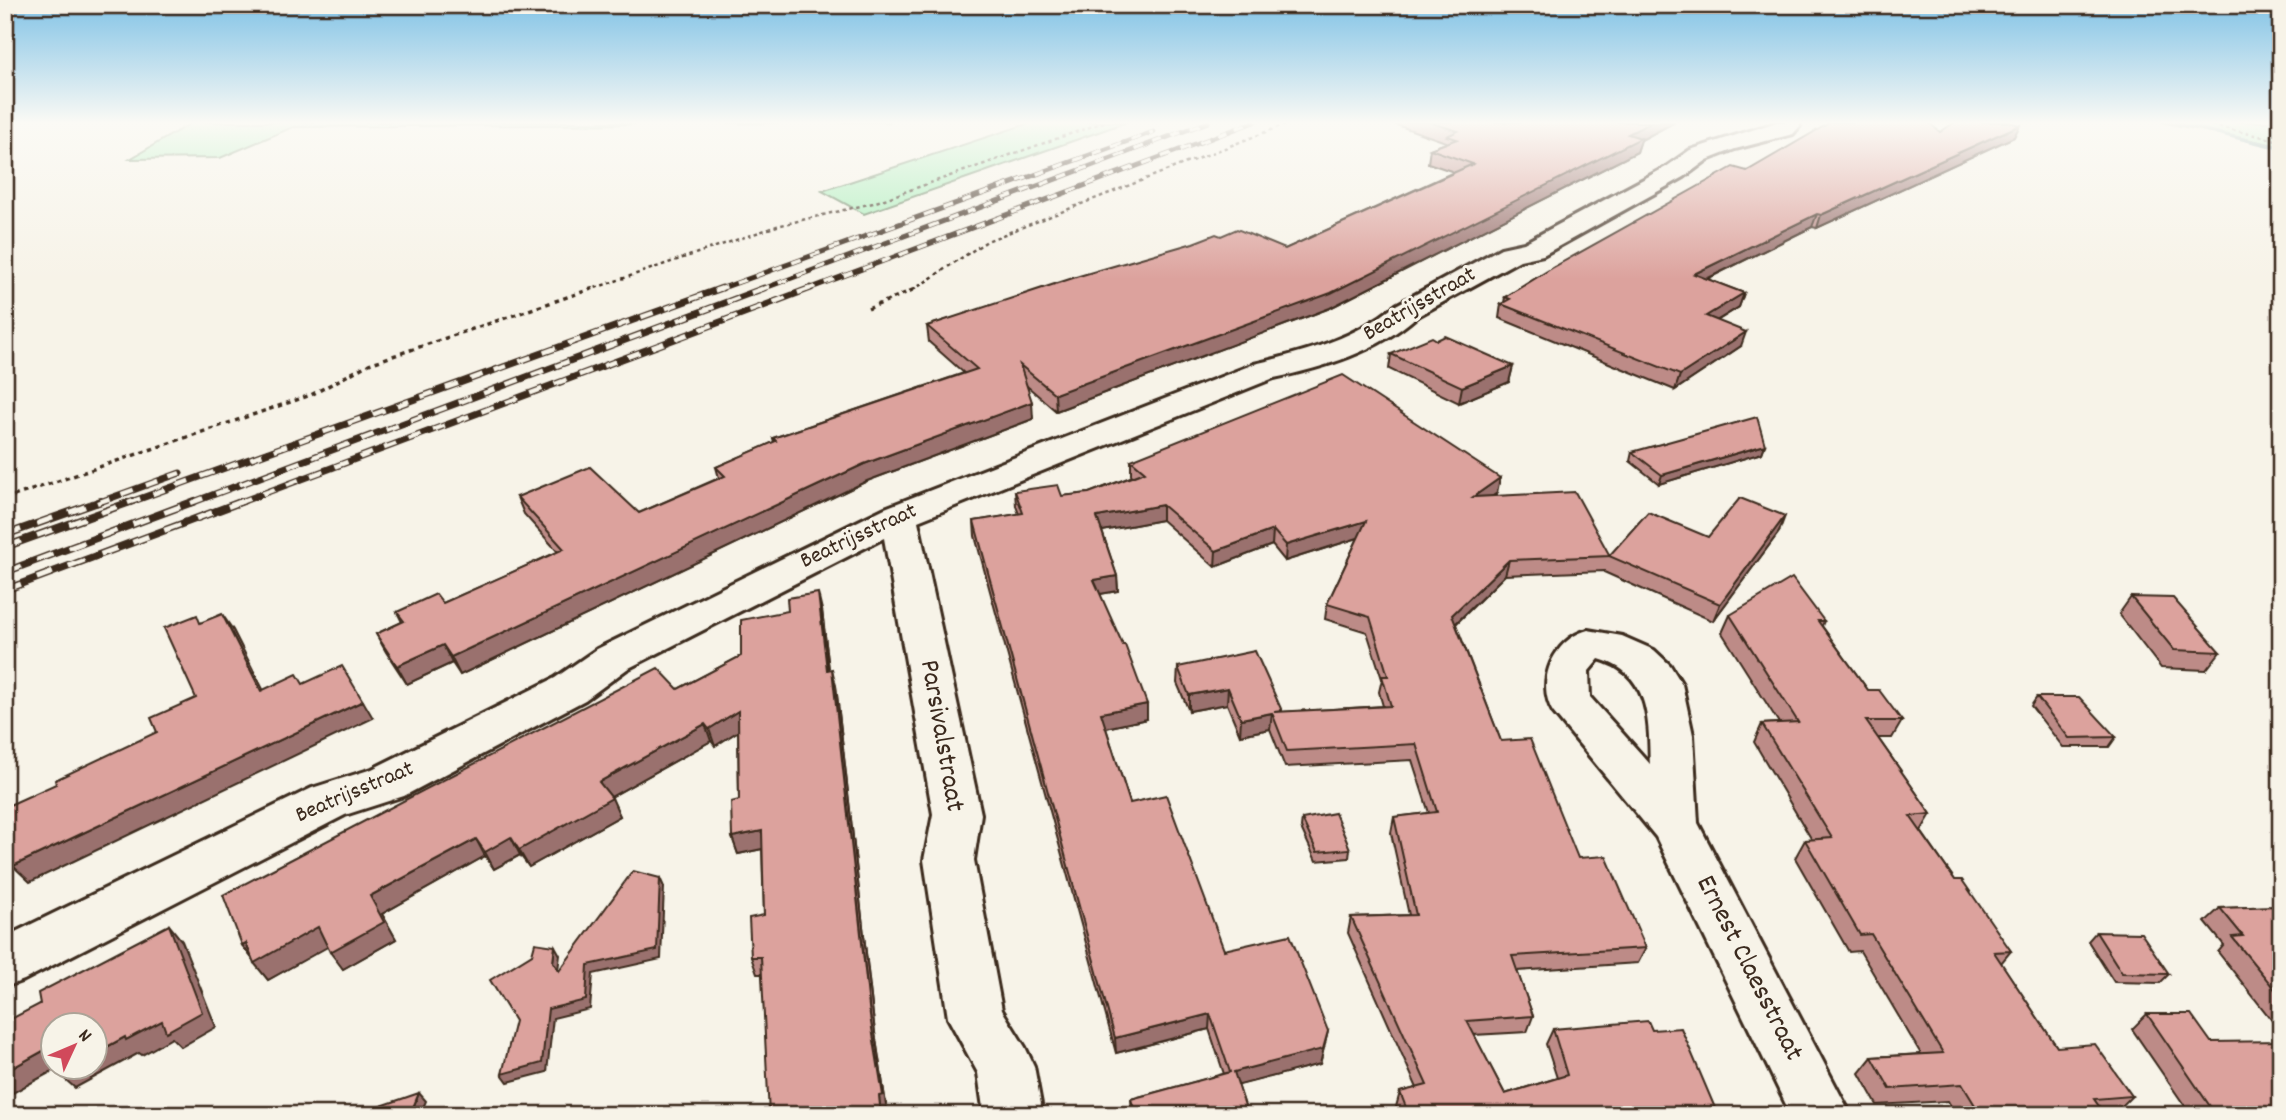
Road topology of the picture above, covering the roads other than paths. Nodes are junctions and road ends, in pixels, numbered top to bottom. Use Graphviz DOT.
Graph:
graph roads {
  1 [pos="1662,174"];
  2 [pos="898,516"];
  3 [pos="1674,824"];
  4 [pos="5,963"];
  5 [pos="1014,1115"];
  6 [pos="1822,1115"];
  1 -- 2 [label="street, Beatrijsstraat"];
  2 -- 4 [label="street, Beatrijsstraat"];
  2 -- 5 [label="street, Parsivalstraat"];
  3 -- 6 [label="street, Ernest Claesstraat"];
}
